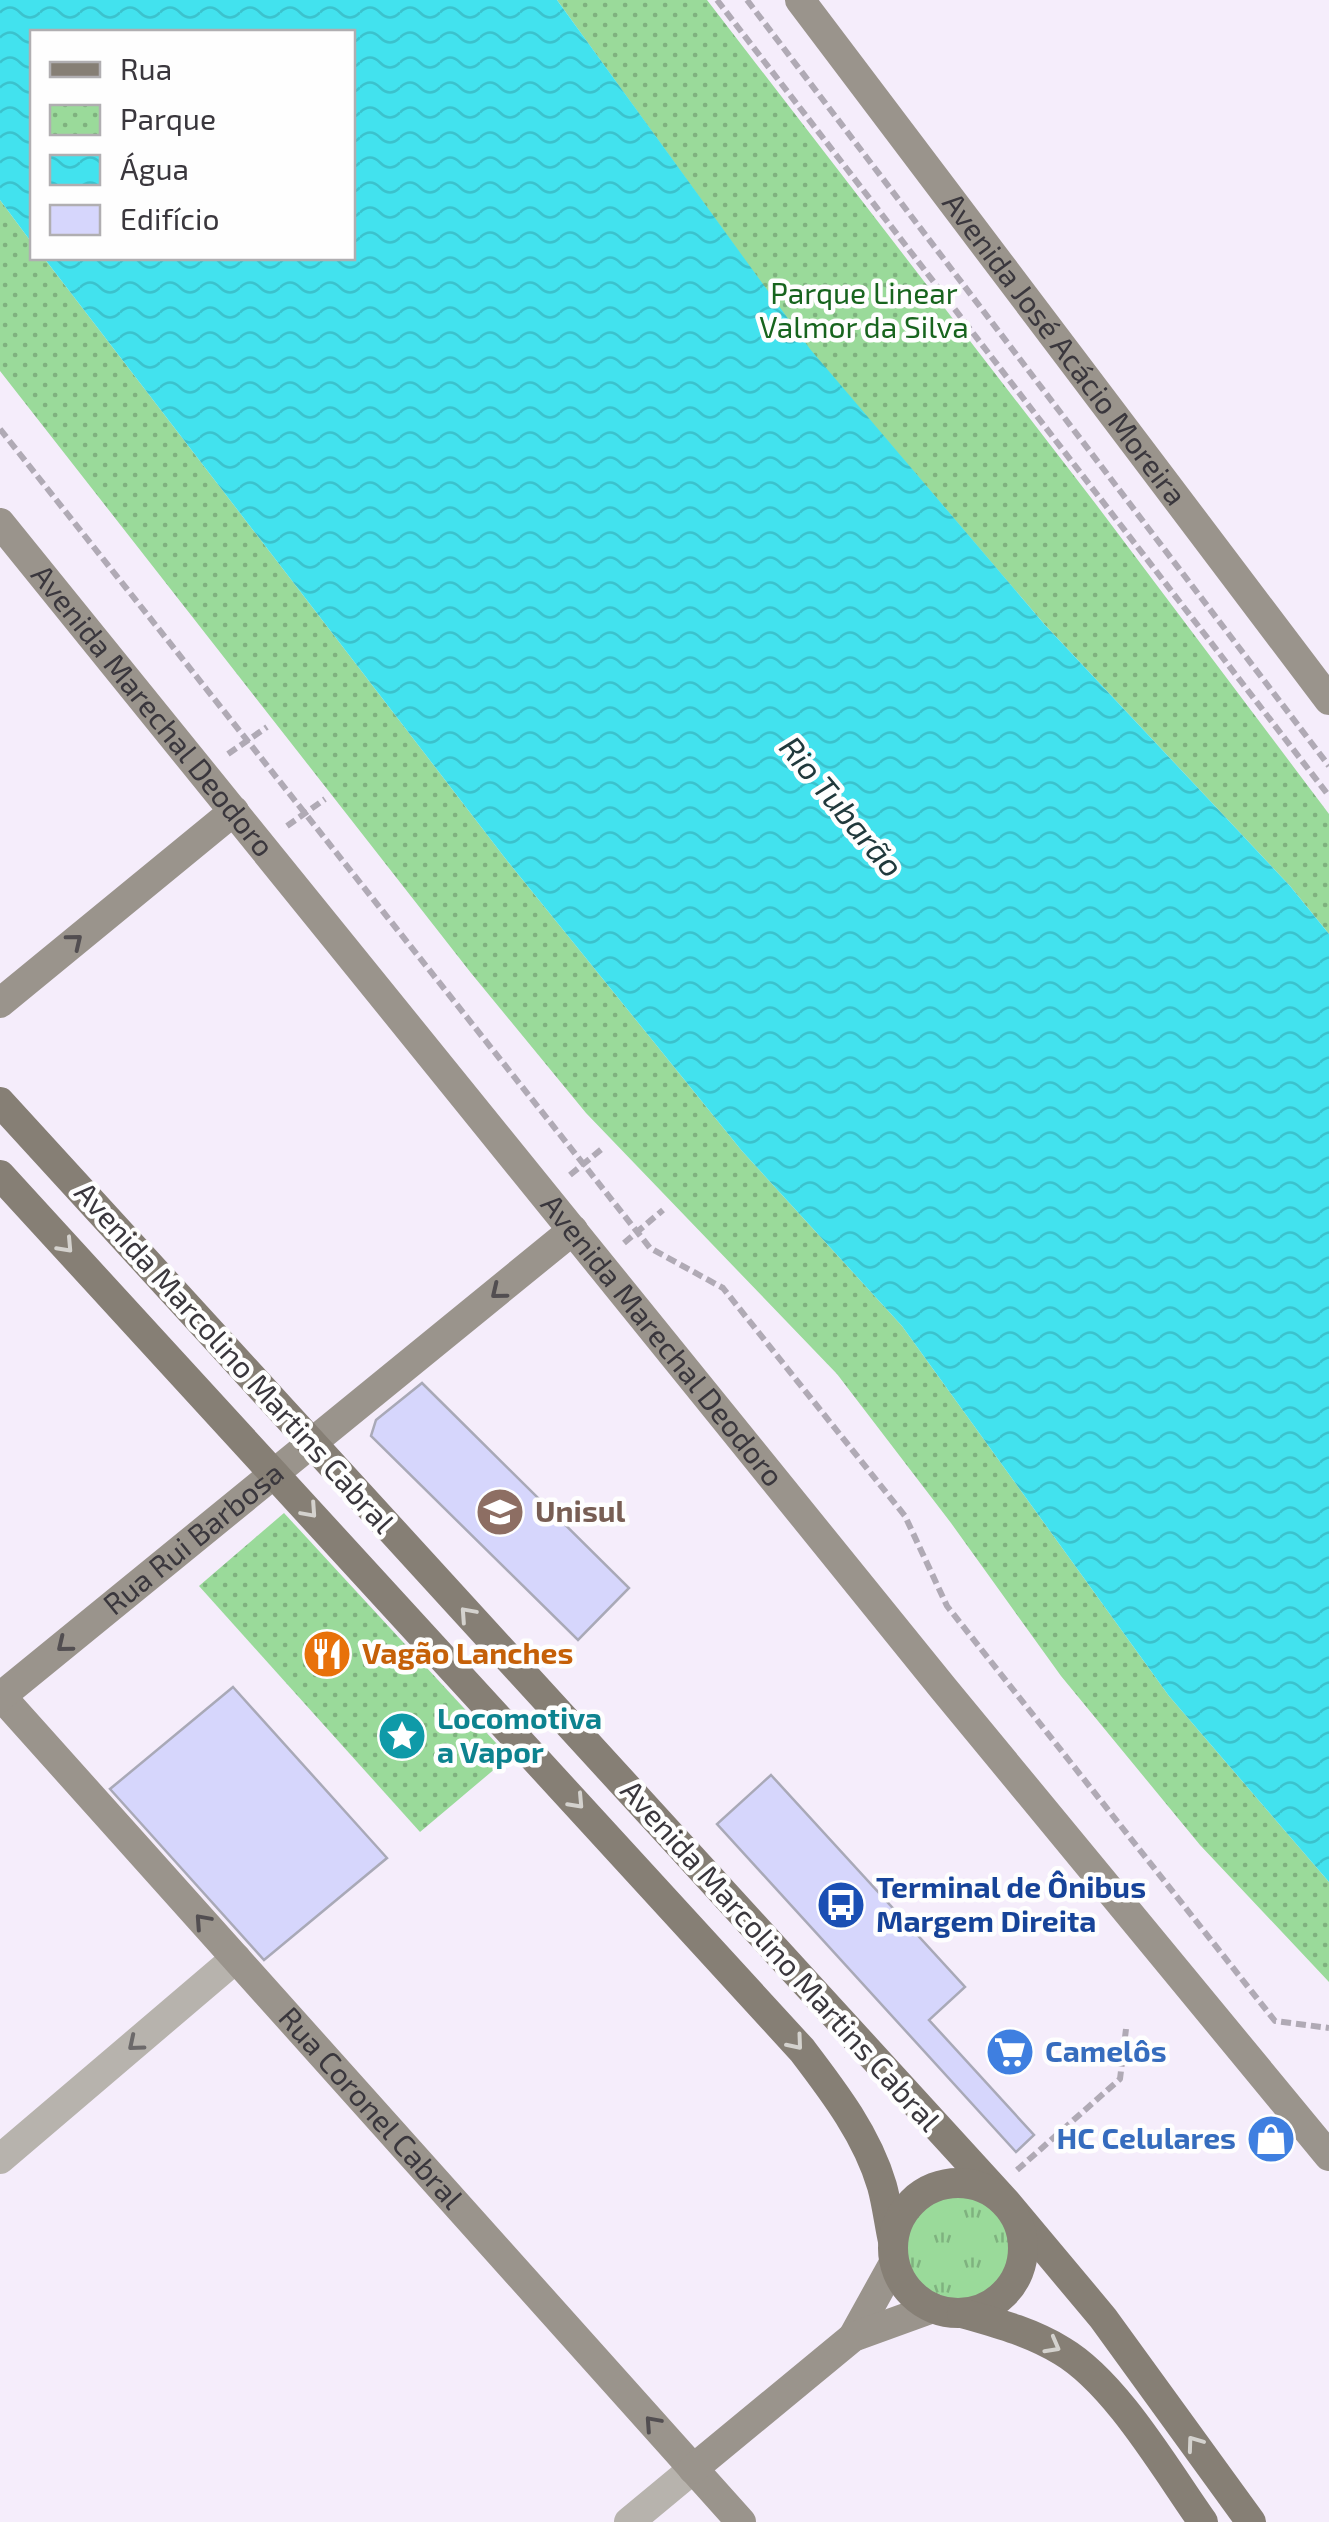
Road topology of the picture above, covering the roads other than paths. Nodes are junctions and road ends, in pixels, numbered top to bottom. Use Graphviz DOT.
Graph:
graph roads {
  1 [pos="800,0"];
  2 [pos="0,523"];
  3 [pos="1329,700"];
  4 [pos="234,811"];
  5 [pos="0,1003"];
  6 [pos="0,1102"];
  7 [pos="0,1174"];
  8 [pos="574,1230"];
  9 [pos="312,1443"];
  10 [pos="275,1473"];
  11 [pos="0,1696"];
  12 [pos="236,1958"];
  13 [pos="1329,2156"];
  14 [pos="0,2158"];
  15 [pos="1000,2196"];
  16 [pos="894,2252"];
  17 [pos="947,2310"];
  18 [pos="853,2336"];
  19 [pos="693,2469"];
  20 [pos="629,2522"];
  21 [pos="741,2522"];
  22 [pos="1203,2522"];
  23 [pos="1251,2522"];
  1 -- 3 [label="main road, Avenida José Acácio Moreira"];
  2 -- 4 [label="main road, Avenida Marechal Deodoro"];
  5 -- 4 [label="main road, one-way"];
  4 -- 8 [label="main road, Avenida Marechal Deodoro"];
  6 -- 9 [label="main road, Avenida Marcolino Martins Cabral"];
  7 -- 10 [label="main road, Avenida Marcolino Martins Cabral, one-way"];
  8 -- 9 [label="main road, Rua Rui Barbosa, one-way"];
  8 -- 13 [label="main road, Avenida Marechal Deodoro"];
  9 -- 10 [label="main road, Rua Rui Barbosa"];
  15 -- 9 [label="main road, Avenida Marcolino Martins Cabral, one-way"];
  10 -- 11 [label="main road, Rua Rui Barbosa, one-way"];
  10 -- 16 [label="main road, Avenida Marcolino Martins Cabral, one-way"];
  12 -- 11 [label="main road, Rua Coronel Cabral, one-way"];
  12 -- 14 [label="street, one-way"];
  19 -- 12 [label="main road, Rua Coronel Cabral, one-way"];
  15 -- 16 [label="main road"];
  15 -- 17 [label="main road"];
  23 -- 15 [label="main road, Avenida Marcolino Martins Cabral, one-way"];
  16 -- 17 [label="main road"];
  16 -- 18 [label="main road"];
  17 -- 18 [label="main road"];
  17 -- 22 [label="main road, one-way"];
  18 -- 19 [label="main road"];
  19 -- 20 [label="street"];
  19 -- 21 [label="main road, Rua Coronel Cabral"];
}
